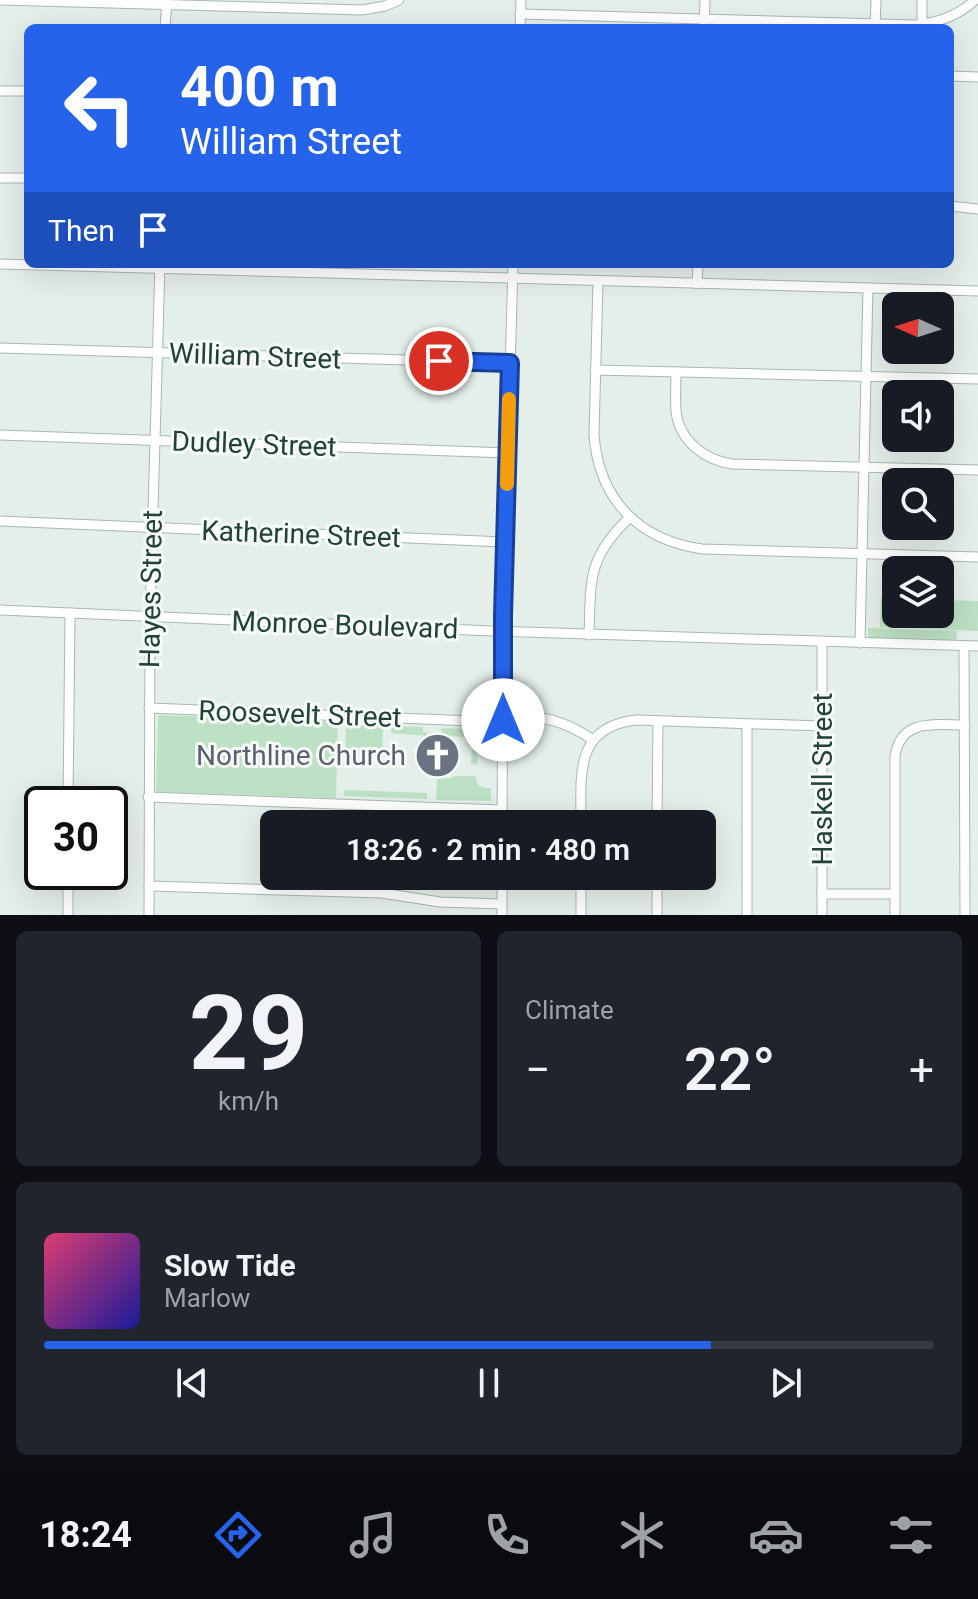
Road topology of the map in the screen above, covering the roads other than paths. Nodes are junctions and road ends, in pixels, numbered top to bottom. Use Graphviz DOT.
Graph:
graph roads {
  1 [pos="0,0"];
  2 [pos="399,0"];
  3 [pos="521,0"];
  4 [pos="705,0"];
  5 [pos="876,0"];
  6 [pos="922,0"];
  7 [pos="975,0"];
  8 [pos="167,3"];
  9 [pos="520,14"];
  10 [pos="704,23"];
  11 [pos="165,24"];
  12 [pos="520,24"];
  13 [pos="761,24"];
  14 [pos="876,24"];
  15 [pos="922,24"];
  16 [pos="932,24"];
  17 [pos="954,76"];
  18 [pos="978,77"];
  19 [pos="0,91"];
  20 [pos="24,91"];
  21 [pos="0,178"];
  22 [pos="24,178"];
  23 [pos="954,206"];
  24 [pos="978,209"];
  25 [pos="0,264"];
  26 [pos="24,264"];
  27 [pos="160,268"];
  28 [pos="214,268"];
  29 [pos="513,268"];
  30 [pos="698,268"];
  31 [pos="513,279"];
  32 [pos="598,281"];
  33 [pos="697,284"];
  34 [pos="868,288"];
  35 [pos="978,291"];
  36 [pos="0,348"];
  37 [pos="157,353"];
  38 [pos="510,363"];
  39 [pos="595,370"];
  40 [pos="676,372"];
  41 [pos="867,377"];
  42 [pos="978,379"];
  43 [pos="0,435"];
  44 [pos="154,440"];
  45 [pos="508,453"];
  46 [pos="864,467"];
  47 [pos="978,470"];
  48 [pos="630,517"];
  49 [pos="0,521"];
  50 [pos="152,528"];
  51 [pos="505,542"];
  52 [pos="862,554"];
  53 [pos="978,557"];
  54 [pos="0,610"];
  55 [pos="70,613"];
  56 [pos="150,617"];
  57 [pos="503,632"];
  58 [pos="589,635"];
  59 [pos="822,642"];
  60 [pos="860,643"];
  61 [pos="964,646"];
  62 [pos="978,646"];
  63 [pos="149,708"];
  64 [pos="503,720"];
  65 [pos="658,721"];
  66 [pos="747,724"];
  67 [pos="965,725"];
  68 [pos="822,726"];
  69 [pos="593,740"];
  70 [pos="68,786"];
  71 [pos="148,797"];
  72 [pos="502,810"];
  73 [pos="581,810"];
  74 [pos="657,810"];
  75 [pos="149,886"];
  76 [pos="68,890"];
  77 [pos="581,890"];
  78 [pos="657,890"];
  79 [pos="822,894"];
  80 [pos="895,894"];
  81 [pos="502,910"];
  82 [pos="68,915"];
  83 [pos="149,915"];
  84 [pos="581,915"];
  85 [pos="657,915"];
  86 [pos="747,915"];
  87 [pos="822,915"];
  88 [pos="895,915"];
  89 [pos="965,915"];
  1 -- 8 [label="street"];
  2 -- 8 [label="street"];
  3 -- 9 [label="street"];
  4 -- 10 [label="street"];
  5 -- 14 [label="street"];
  6 -- 15 [label="street"];
  7 -- 16 [label="street"];
  8 -- 11 [label="street"];
  9 -- 10 [label="street"];
  9 -- 12 [label="street"];
  10 -- 13 [label="street"];
  17 -- 18 [label="street"];
  19 -- 20 [label="street"];
  21 -- 22 [label="street"];
  23 -- 24 [label="street"];
  25 -- 26 [label="street"];
  27 -- 37 [label="street, Hayes Street"];
  28 -- 31 [label="street"];
  29 -- 31 [label="street"];
  30 -- 33 [label="street"];
  31 -- 32 [label="street"];
  31 -- 38 [label="street"];
  32 -- 33 [label="street"];
  32 -- 39 [label="street"];
  33 -- 34 [label="street"];
  34 -- 35 [label="street"];
  34 -- 41 [label="street"];
  36 -- 37 [label="street, William Street"];
  37 -- 38 [label="street, William Street"];
  37 -- 44 [label="street, Hayes Street"];
  38 -- 45 [label="street"];
  39 -- 40 [label="street"];
  39 -- 48 [label="street"];
  40 -- 41 [label="street"];
  40 -- 46 [label="street"];
  41 -- 42 [label="street"];
  41 -- 46 [label="street"];
  43 -- 44 [label="street, Dudley Street"];
  44 -- 45 [label="street, Dudley Street"];
  44 -- 50 [label="street, Hayes Street"];
  45 -- 51 [label="street"];
  46 -- 47 [label="street"];
  46 -- 52 [label="street"];
  48 -- 52 [label="street"];
  48 -- 58 [label="street"];
  49 -- 50 [label="street, Katherine Street"];
  50 -- 51 [label="street, Katherine Street"];
  50 -- 56 [label="street, Hayes Street"];
  51 -- 57 [label="street"];
  52 -- 53 [label="street"];
  52 -- 60 [label="street"];
  54 -- 55 [label="street, Monroe Boulevard"];
  55 -- 56 [label="street, Monroe Boulevard"];
  55 -- 70 [label="street"];
  56 -- 57 [label="street, Monroe Boulevard"];
  56 -- 63 [label="street, Hayes Street"];
  57 -- 58 [label="street, Monroe Boulevard"];
  57 -- 64 [label="street"];
  58 -- 59 [label="street, Monroe Boulevard"];
  59 -- 60 [label="street, Monroe Boulevard"];
  59 -- 68 [label="street, Haskell Street"];
  60 -- 61 [label="street, Monroe Boulevard"];
  61 -- 62 [label="street, Monroe Boulevard"];
  61 -- 67 [label="street"];
  63 -- 64 [label="street, Roosevelt Street"];
  63 -- 71 [label="street, Hayes Street"];
  64 -- 69 [label="street, Roosevelt Street"];
  64 -- 72 [label="street"];
  65 -- 66 [label="street"];
  65 -- 69 [label="street"];
  65 -- 74 [label="street"];
  66 -- 68 [label="street"];
  66 -- 86 [label="street"];
  67 -- 80 [label="street"];
  67 -- 89 [label="street"];
  68 -- 79 [label="street, Haskell Street"];
  69 -- 73 [label="street"];
  71 -- 72 [label="street"];
  71 -- 75 [label="street, Hayes Street"];
  75 -- 81 [label="street"];
  75 -- 83 [label="street, Hayes Street"];
  76 -- 82 [label="street"];
  77 -- 84 [label="street"];
  78 -- 85 [label="street"];
  79 -- 80 [label="street"];
  79 -- 87 [label="street, Haskell Street"];
  80 -- 88 [label="street"];
}
